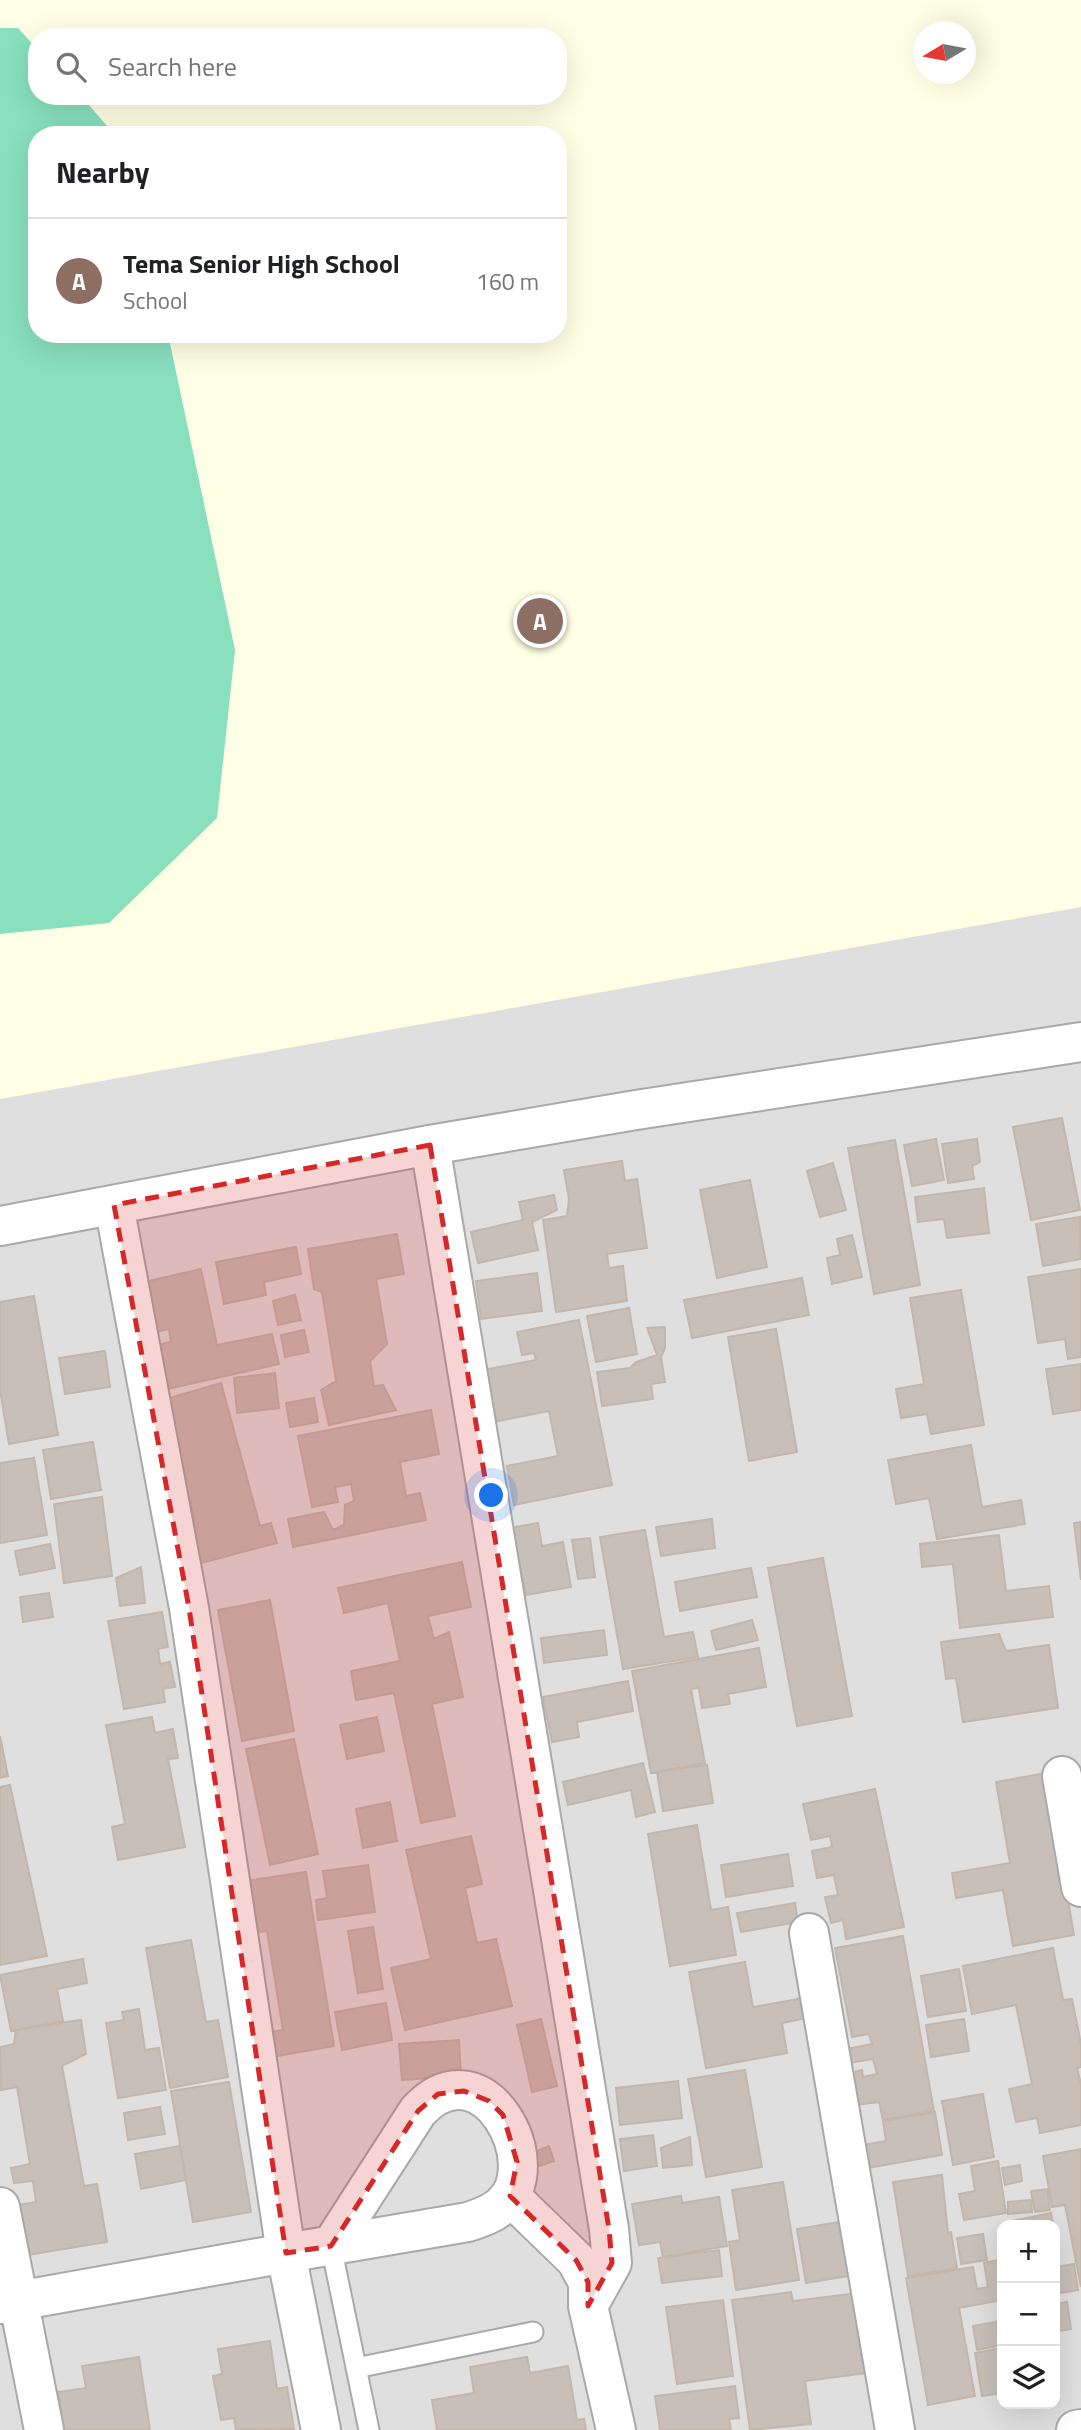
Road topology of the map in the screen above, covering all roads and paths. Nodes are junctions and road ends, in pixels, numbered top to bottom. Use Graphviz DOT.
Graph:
graph roads {
  1 [pos="1081,1042"];
  2 [pos="430,1145"];
  3 [pos="114,1205"];
  4 [pos="0,1226"];
  5 [pos="1062,1776"];
  6 [pos="1081,1887"];
  7 [pos="809,1933"];
  8 [pos="510,2196"];
  9 [pos="0,2207"];
  10 [pos="331,2246"];
  11 [pos="286,2253"];
  12 [pos="9,2302"];
  13 [pos="588,2306"];
  14 [pos="533,2332"];
  15 [pos="356,2368"];
  16 [pos="44,2430"];
  17 [pos="321,2430"];
  18 [pos="369,2430"];
  19 [pos="616,2430"];
  20 [pos="895,2430"];
  1 -- 2 [label="street"];
  2 -- 3 [label="street"];
  2 -- 13 [label="street"];
  3 -- 4 [label="street"];
  3 -- 11 [label="street"];
  5 -- 6 [label="street"];
  7 -- 20 [label="street"];
  8 -- 10 [label="street"];
  8 -- 10 [label="street"];
  8 -- 13 [label="street"];
  9 -- 12 [label="street"];
  10 -- 11 [label="street"];
  10 -- 15 [label="lane"];
  11 -- 12 [label="street"];
  11 -- 17 [label="street"];
  12 -- 16 [label="street"];
  13 -- 19 [label="street"];
  14 -- 15 [label="lane"];
  15 -- 18 [label="lane"];
}
